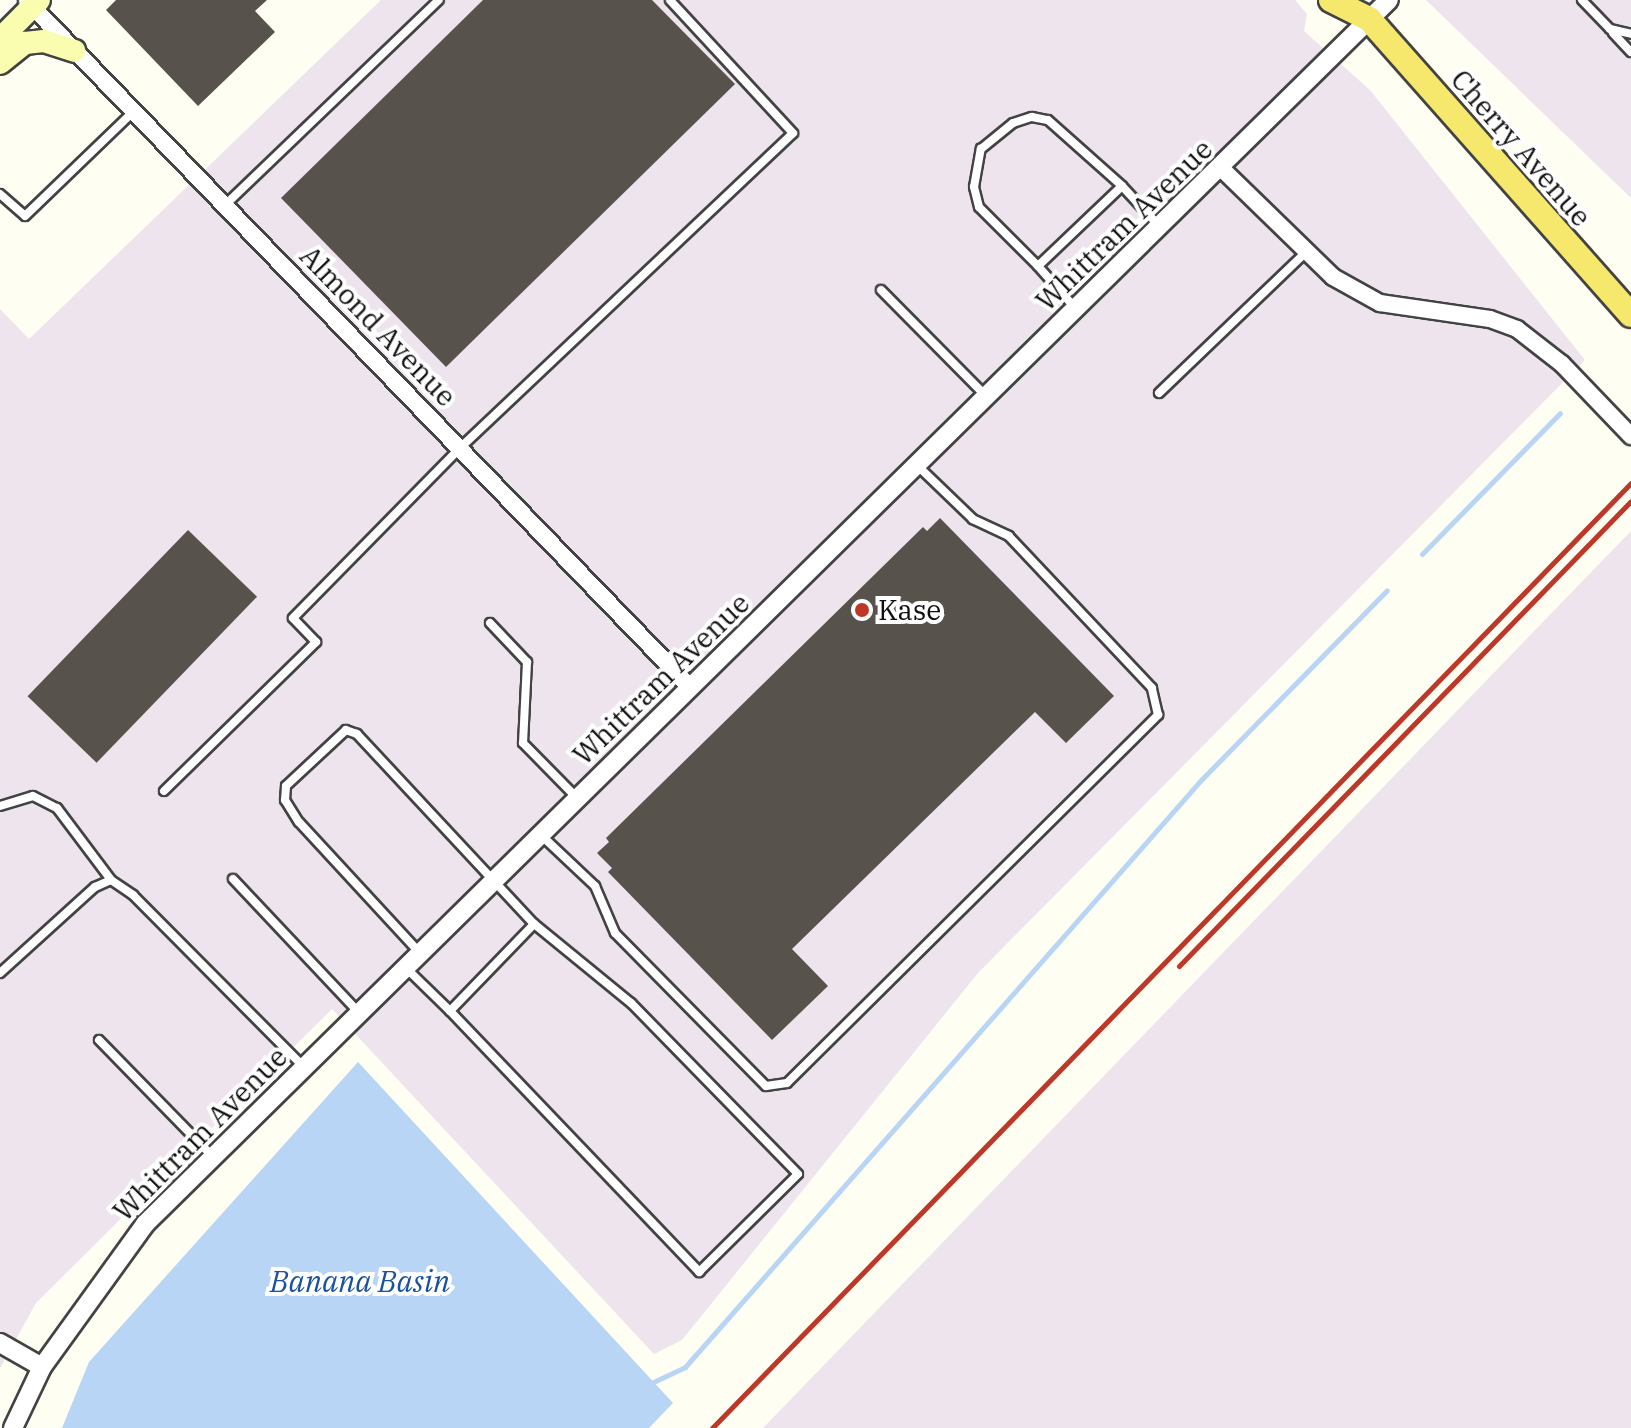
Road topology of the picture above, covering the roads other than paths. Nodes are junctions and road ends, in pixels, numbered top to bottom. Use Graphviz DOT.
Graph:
graph roads {
  1 [pos="439,0"];
  2 [pos="670,0"];
  3 [pos="1331,0"];
  4 [pos="1389,0"];
  5 [pos="1582,0"];
  6 [pos="32,3"];
  7 [pos="1367,10"];
  8 [pos="1610,29"];
  9 [pos="1631,34"];
  10 [pos="0,39"];
  11 [pos="74,51"];
  12 [pos="1631,52"];
  13 [pos="0,63"];
  14 [pos="133,112"];
  15 [pos="1221,168"];
  16 [pos="1122,186"];
  17 [pos="0,194"];
  18 [pos="224,206"];
  19 [pos="1161,227"];
  20 [pos="1307,252"];
  21 [pos="1038,266"];
  22 [pos="881,290"];
  23 [pos="1077,310"];
  24 [pos="1631,315"];
  25 [pos="1159,393"];
  26 [pos="987,397"];
  27 [pos="1631,436"];
  28 [pos="460,448"];
  29 [pos="918,466"];
  30 [pos="490,623"];
  31 [pos="691,688"];
  32 [pos="164,791"];
  33 [pos="578,799"];
  34 [pos="0,806"];
  35 [pos="541,835"];
  36 [pos="233,879"];
  37 [pos="111,880"];
  38 [pos="494,881"];
  39 [pos="534,924"];
  40 [pos="422,955"];
  41 [pos="407,969"];
  42 [pos="0,973"];
  43 [pos="450,1011"];
  44 [pos="361,1014"];
  45 [pos="99,1040"];
  46 [pos="305,1068"];
  47 [pos="213,1158"];
  48 [pos="0,1343"];
  49 [pos="42,1367"];
  50 [pos="13,1428"];
  1 -- 18 [label="lane"];
  2 -- 28 [label="lane"];
  3 -- 7 [label="main road, Cherry Avenue"];
  4 -- 7 [label="street, Whittram Avenue"];
  5 -- 8 [label="lane"];
  6 -- 10 [label="main road"];
  6 -- 11 [label="street, Almond Avenue"];
  7 -- 15 [label="street, Whittram Avenue"];
  7 -- 24 [label="main road, Cherry Avenue"];
  8 -- 9 [label="lane"];
  8 -- 12 [label="lane"];
  11 -- 13 [label="main road"];
  11 -- 14 [label="street, Almond Avenue"];
  14 -- 17 [label="lane"];
  14 -- 18 [label="street, Almond Avenue"];
  15 -- 19 [label="street, Whittram Avenue"];
  15 -- 20 [label="street"];
  16 -- 19 [label="lane"];
  16 -- 21 [label="lane"];
  16 -- 21 [label="lane"];
  18 -- 28 [label="street, Almond Avenue"];
  19 -- 23 [label="street, Whittram Avenue"];
  20 -- 25 [label="lane"];
  20 -- 27 [label="street"];
  21 -- 23 [label="lane"];
  22 -- 26 [label="lane"];
  23 -- 26 [label="street, Whittram Avenue"];
  26 -- 29 [label="street, Whittram Avenue"];
  28 -- 31 [label="street, Almond Avenue"];
  28 -- 32 [label="lane"];
  29 -- 31 [label="street, Whittram Avenue"];
  29 -- 35 [label="lane"];
  30 -- 33 [label="lane"];
  31 -- 33 [label="street, Whittram Avenue"];
  33 -- 35 [label="street, Whittram Avenue"];
  34 -- 37 [label="lane"];
  35 -- 38 [label="street, Whittram Avenue"];
  36 -- 44 [label="lane"];
  37 -- 42 [label="lane"];
  37 -- 46 [label="lane"];
  38 -- 39 [label="lane"];
  38 -- 40 [label="street, Whittram Avenue"];
  38 -- 40 [label="lane"];
  39 -- 43 [label="lane"];
  39 -- 43 [label="lane"];
  40 -- 41 [label="street, Whittram Avenue"];
  41 -- 43 [label="lane"];
  41 -- 44 [label="street, Whittram Avenue"];
  44 -- 46 [label="street, Whittram Avenue"];
  45 -- 47 [label="lane"];
  46 -- 47 [label="street, Whittram Avenue"];
  47 -- 49 [label="street, Whittram Avenue"];
  48 -- 49 [label="street"];
  49 -- 50 [label="street, Whittram Avenue"];
}
